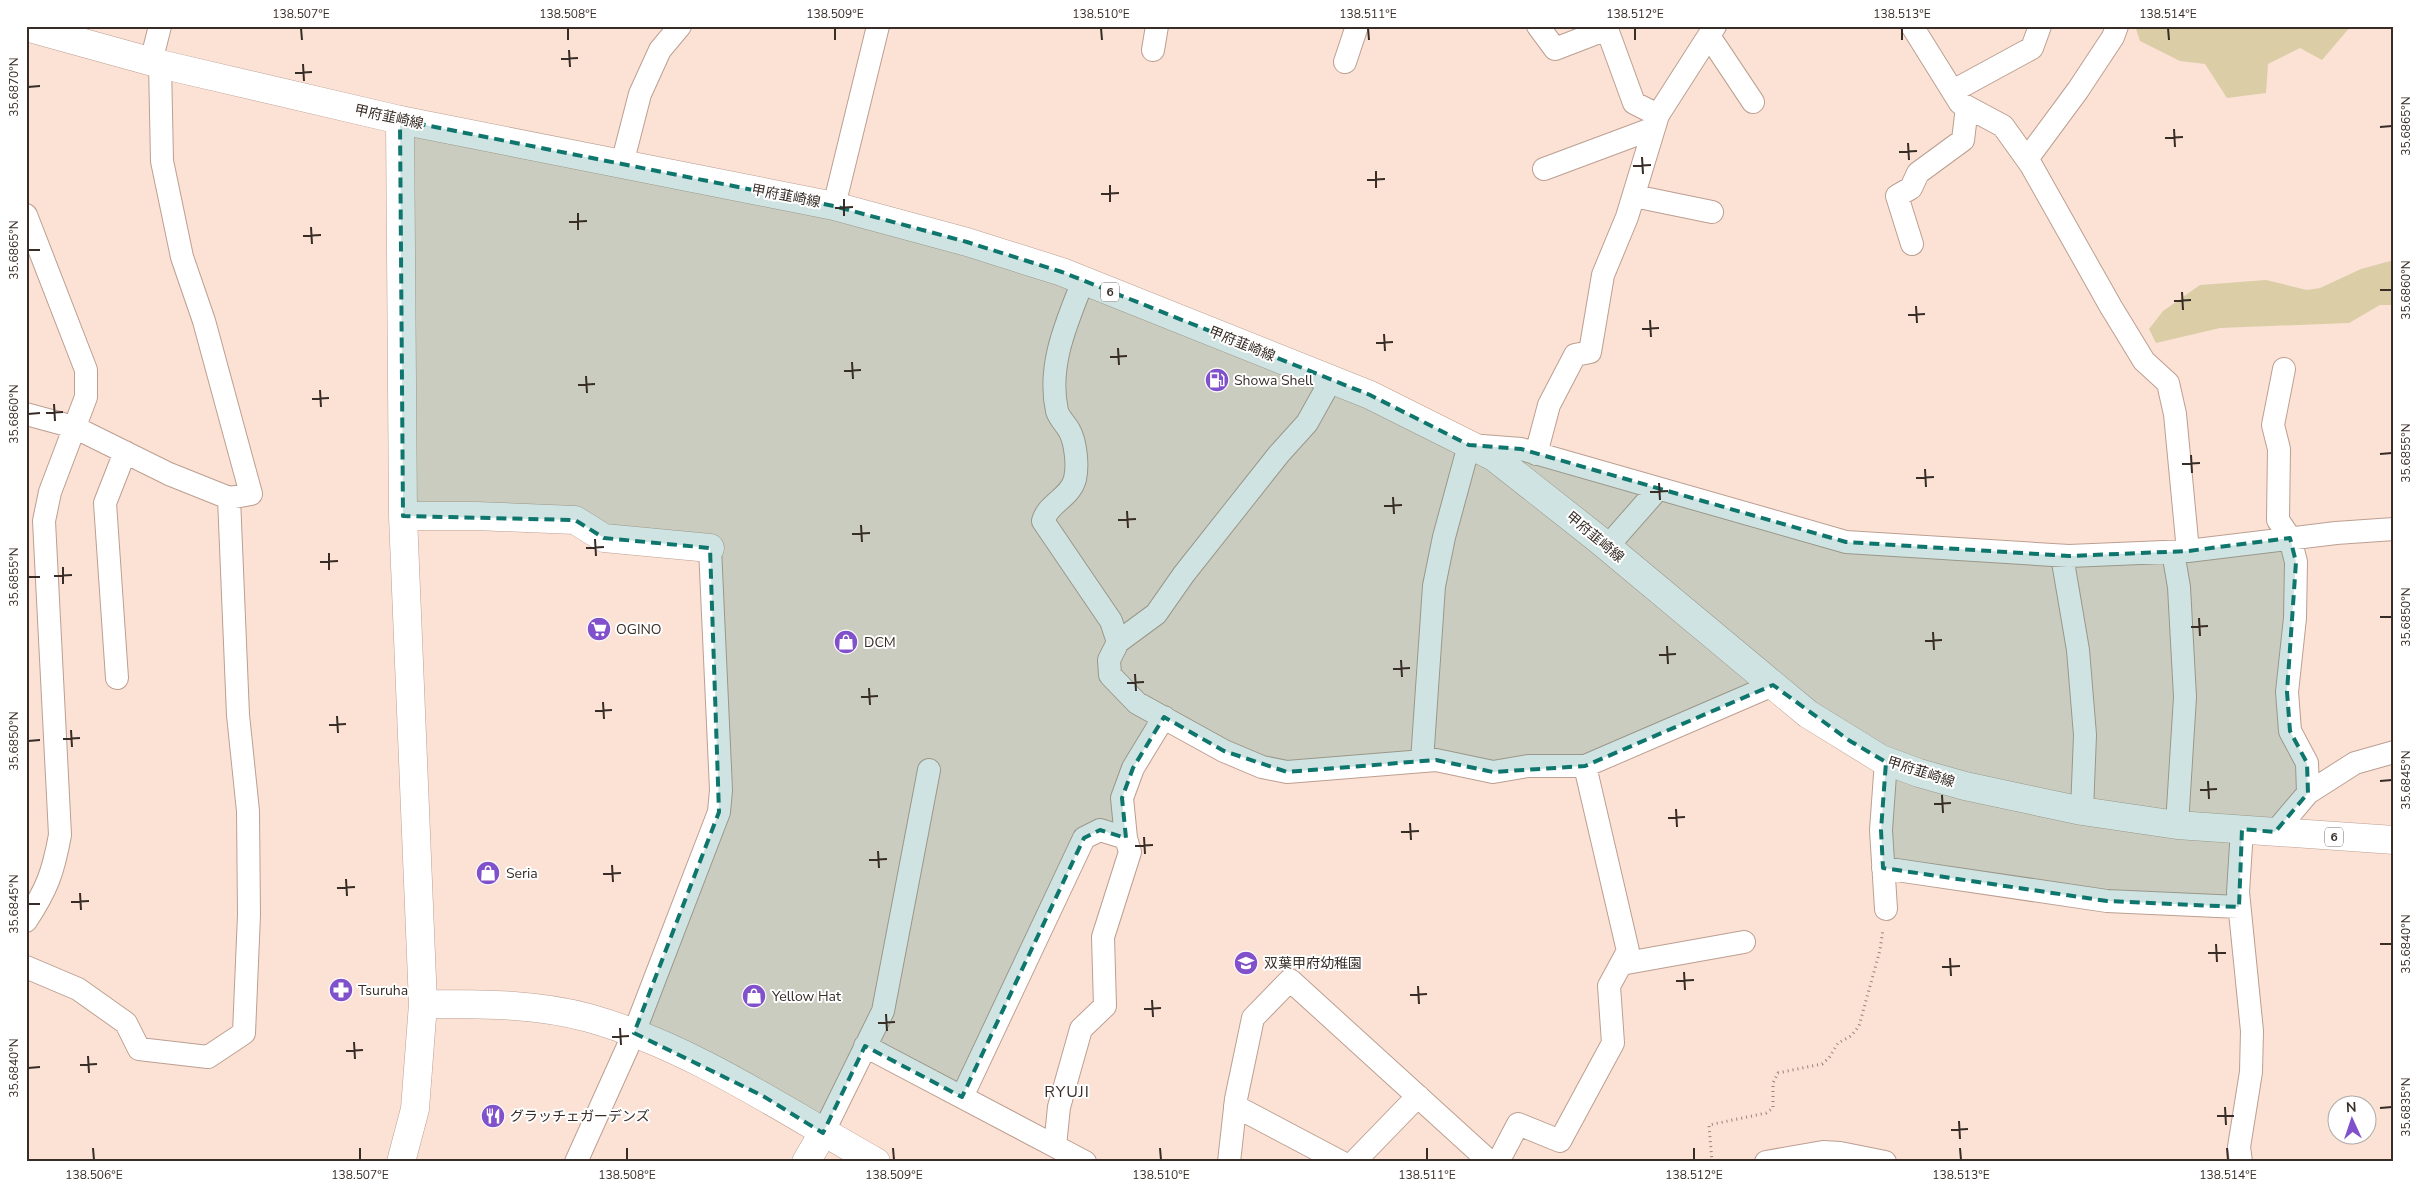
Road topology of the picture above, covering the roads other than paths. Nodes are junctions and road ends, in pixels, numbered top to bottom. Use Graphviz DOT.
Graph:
graph roads {
  1 [pos="160,26"];
  2 [pos="680,26"];
  3 [pos="878,26"];
  4 [pos="1157,26"];
  5 [pos="1357,26"];
  6 [pos="1538,26"];
  7 [pos="1912,26"];
  8 [pos="2040,26"];
  9 [pos="2117,26"];
  10 [pos="26,27"];
  11 [pos="1712,31"];
  12 [pos="1153,50"];
  13 [pos="1345,62"];
  14 [pos="155,63"];
  15 [pos="1960,99"];
  16 [pos="1754,102"];
  17 [pos="400,120"];
  18 [pos="1656,122"];
  19 [pos="2027,159"];
  20 [pos="622,164"];
  21 [pos="1544,169"];
  22 [pos="1634,196"];
  23 [pos="834,206"];
  24 [pos="1712,212"];
  25 [pos="26,215"];
  26 [pos="1912,244"];
  27 [pos="1083,281"];
  28 [pos="2284,369"];
  29 [pos="1331,380"];
  30 [pos="26,414"];
  31 [pos="74,427"];
  32 [pos="1469,445"];
  33 [pos="125,452"];
  34 [pos="1536,454"];
  35 [pos="1658,489"];
  36 [pos="229,498"];
  37 [pos="403,516"];
  38 [pos="2394,530"];
  39 [pos="2290,538"];
  40 [pos="1607,547"];
  41 [pos="710,548"];
  42 [pos="2180,551"];
  43 [pos="2062,556"];
  44 [pos="1118,642"];
  45 [pos="117,678"];
  46 [pos="1773,685"];
  47 [pos="1164,718"];
  48 [pos="2394,752"];
  49 [pos="1422,761"];
  50 [pos="1886,761"];
  51 [pos="1585,766"];
  52 [pos="929,770"];
  53 [pos="2308,793"];
  54 [pos="2082,811"];
  55 [pos="2176,825"];
  56 [pos="2242,829"];
  57 [pos="2275,832"];
  58 [pos="1126,838"];
  59 [pos="2394,840"];
  60 [pos="1883,868"];
  61 [pos="2240,907"];
  62 [pos="1886,909"];
  63 [pos="26,921"];
  64 [pos="1744,942"];
  65 [pos="1622,964"];
  66 [pos="26,967"];
  67 [pos="423,1004"];
  68 [pos="634,1033"];
  69 [pos="865,1046"];
  70 [pos="1418,1096"];
  71 [pos="962,1097"];
  72 [pos="1236,1106"];
  73 [pos="823,1133"];
  74 [pos="1055,1146"];
  75 [pos="1490,1161"];
  76 [pos="401,1162"];
  77 [pos="576,1162"];
  78 [pos="806,1162"];
  79 [pos="876,1162"];
  80 [pos="1085,1162"];
  81 [pos="1229,1162"];
  82 [pos="1341,1162"];
  83 [pos="1354,1162"];
  84 [pos="1766,1162"];
  85 [pos="1885,1162"];
  86 [pos="2241,1162"];
  1 -- 14 [label="street"];
  2 -- 20 [label="street"];
  3 -- 23 [label="street"];
  4 -- 12 [label="street"];
  5 -- 13 [label="street"];
  6 -- 18 [label="street"];
  7 -- 15 [label="street"];
  8 -- 15 [label="street"];
  9 -- 19 [label="street"];
  10 -- 14 [label="main road, 甲府韮崎線 / 6"];
  11 -- 16 [label="street"];
  11 -- 18 [label="street"];
  14 -- 17 [label="main road, 甲府韮崎線 / 6"];
  14 -- 36 [label="street"];
  15 -- 19 [label="street"];
  15 -- 26 [label="street"];
  17 -- 20 [label="main road, 甲府韮崎線 / 6"];
  17 -- 37 [label="main road"];
  18 -- 21 [label="street"];
  18 -- 22 [label="street"];
  19 -- 42 [label="street"];
  20 -- 23 [label="main road, 甲府韮崎線 / 6"];
  22 -- 24 [label="street"];
  22 -- 34 [label="street"];
  23 -- 27 [label="main road, 甲府韮崎線 / 6"];
  25 -- 31 [label="street"];
  27 -- 29 [label="main road, 甲府韮崎線 / 6"];
  27 -- 44 [label="street"];
  28 -- 39 [label="street"];
  29 -- 32 [label="main road, 甲府韮崎線 / 6"];
  29 -- 44 [label="street"];
  30 -- 31 [label="street"];
  31 -- 33 [label="street"];
  31 -- 63 [label="street"];
  32 -- 34 [label="street"];
  32 -- 40 [label="main road, 甲府韮崎線 / 6"];
  32 -- 49 [label="street"];
  33 -- 36 [label="street"];
  33 -- 45 [label="street"];
  34 -- 35 [label="street"];
  35 -- 40 [label="street"];
  35 -- 43 [label="street"];
  36 -- 66 [label="street"];
  37 -- 41 [label="main road"];
  37 -- 67 [label="main road"];
  38 -- 39 [label="street"];
  39 -- 42 [label="street"];
  39 -- 53 [label="street"];
  40 -- 46 [label="main road, 甲府韮崎線 / 6"];
  41 -- 68 [label="street"];
  42 -- 43 [label="street"];
  42 -- 55 [label="street"];
  43 -- 54 [label="street"];
  44 -- 47 [label="street"];
  46 -- 50 [label="main road, 甲府韮崎線 / 6"];
  46 -- 51 [label="street"];
  47 -- 49 [label="street"];
  47 -- 58 [label="street"];
  48 -- 53 [label="street"];
  49 -- 51 [label="street"];
  50 -- 54 [label="main road, 甲府韮崎線 / 6"];
  50 -- 60 [label="street"];
  51 -- 65 [label="street"];
  52 -- 69 [label="street"];
  53 -- 57 [label="street"];
  54 -- 55 [label="main road, 甲府韮崎線 / 6"];
  55 -- 56 [label="main road, 甲府韮崎線 / 6"];
  56 -- 57 [label="main road, 甲府韮崎線 / 6"];
  56 -- 61 [label="street"];
  57 -- 59 [label="main road, 甲府韮崎線 / 6"];
  58 -- 71 [label="street"];
  58 -- 74 [label="street"];
  60 -- 61 [label="street"];
  60 -- 62 [label="street"];
  61 -- 86 [label="street"];
  64 -- 65 [label="street"];
  65 -- 75 [label="street"];
  67 -- 68 [label="main road"];
  67 -- 76 [label="main road"];
  68 -- 73 [label="main road"];
  68 -- 77 [label="street"];
  69 -- 71 [label="street"];
  69 -- 73 [label="street"];
  70 -- 72 [label="street"];
  70 -- 75 [label="street"];
  70 -- 83 [label="street"];
  71 -- 74 [label="street"];
  72 -- 81 [label="street"];
  72 -- 82 [label="street"];
  73 -- 78 [label="main road"];
  73 -- 79 [label="main road"];
  74 -- 80 [label="street"];
  84 -- 85 [label="street"];
}
